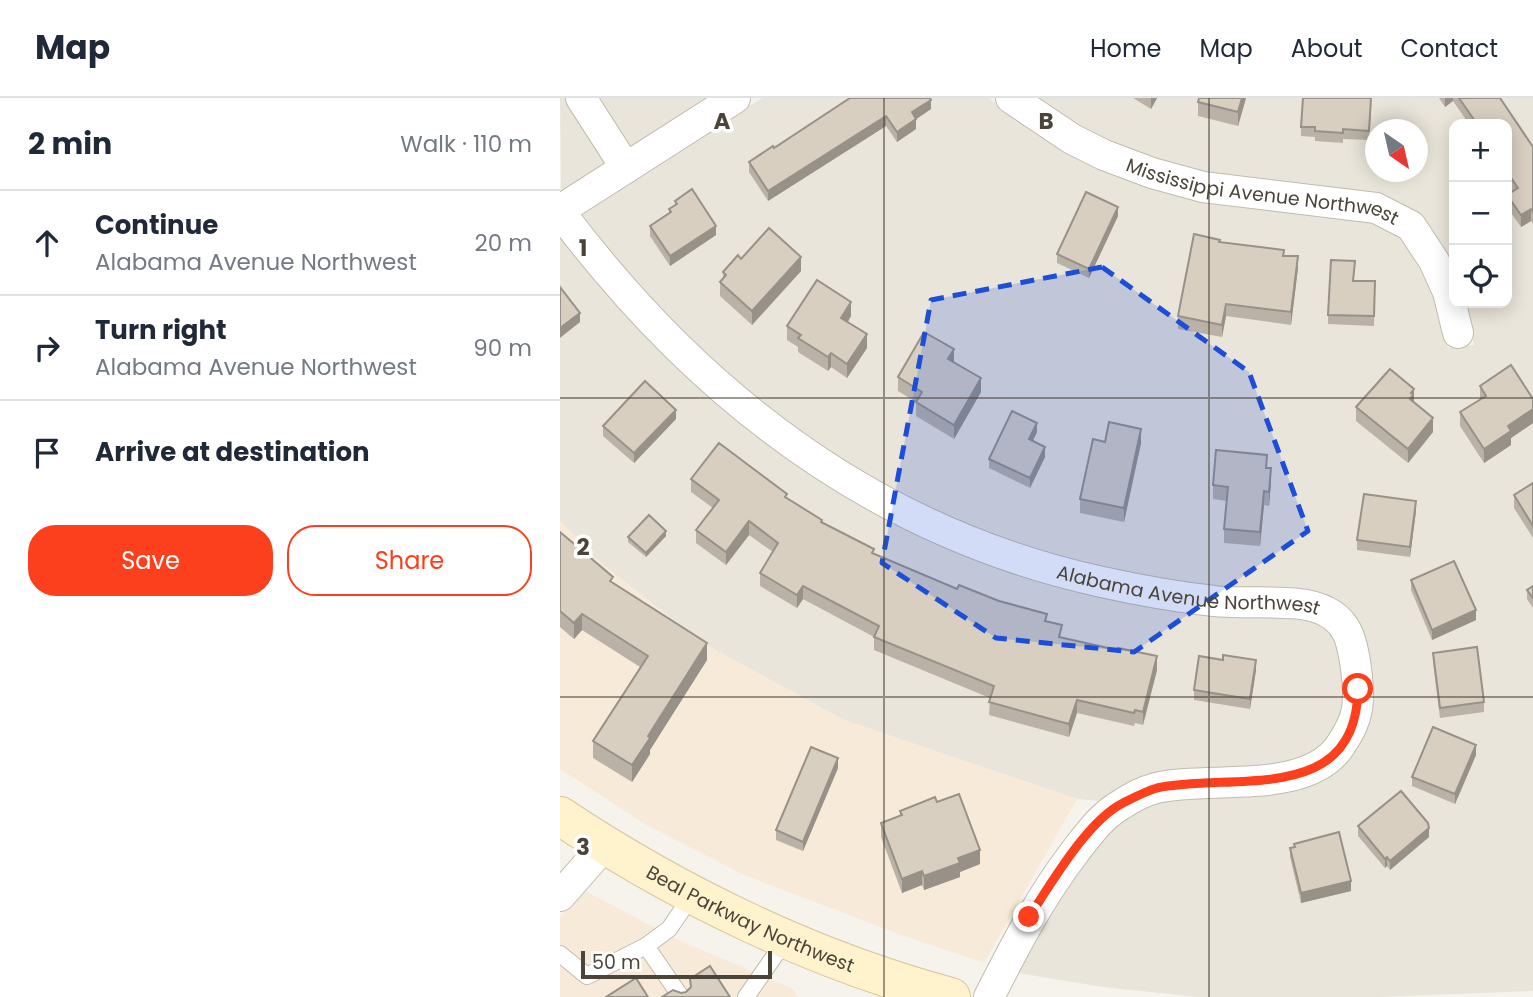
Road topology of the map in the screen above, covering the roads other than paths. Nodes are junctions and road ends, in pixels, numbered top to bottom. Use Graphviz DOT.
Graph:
graph roads {
  1 [pos="581,98"];
  2 [pos="735,98"];
  3 [pos="1011,98"];
  4 [pos="626,168"];
  5 [pos="560,211"];
  6 [pos="1458,332"];
  7 [pos="560,816"];
  8 [pos="605,845"];
  9 [pos="693,894"];
  10 [pos="560,896"];
  11 [pos="787,938"];
  12 [pos="646,946"];
  13 [pos="560,954"];
  14 [pos="936,995"];
  15 [pos="681,997"];
  16 [pos="746,997"];
  17 [pos="989,997"];
  1 -- 4 [label="street"];
  2 -- 4 [label="street"];
  3 -- 6 [label="street, Mississippi Avenue Northwest"];
  4 -- 5 [label="street"];
  5 -- 17 [label="street, Alabama Avenue Northwest"];
  7 -- 8 [label="main road, Beal Parkway Northwest"];
  8 -- 9 [label="main road, Beal Parkway Northwest"];
  8 -- 10 [label="street"];
  9 -- 11 [label="main road, Beal Parkway Northwest"];
  9 -- 12 [label="lane"];
  11 -- 14 [label="main road, Beal Parkway Northwest"];
  11 -- 16 [label="lane"];
  12 -- 13 [label="lane"];
  12 -- 15 [label="lane"];
}
